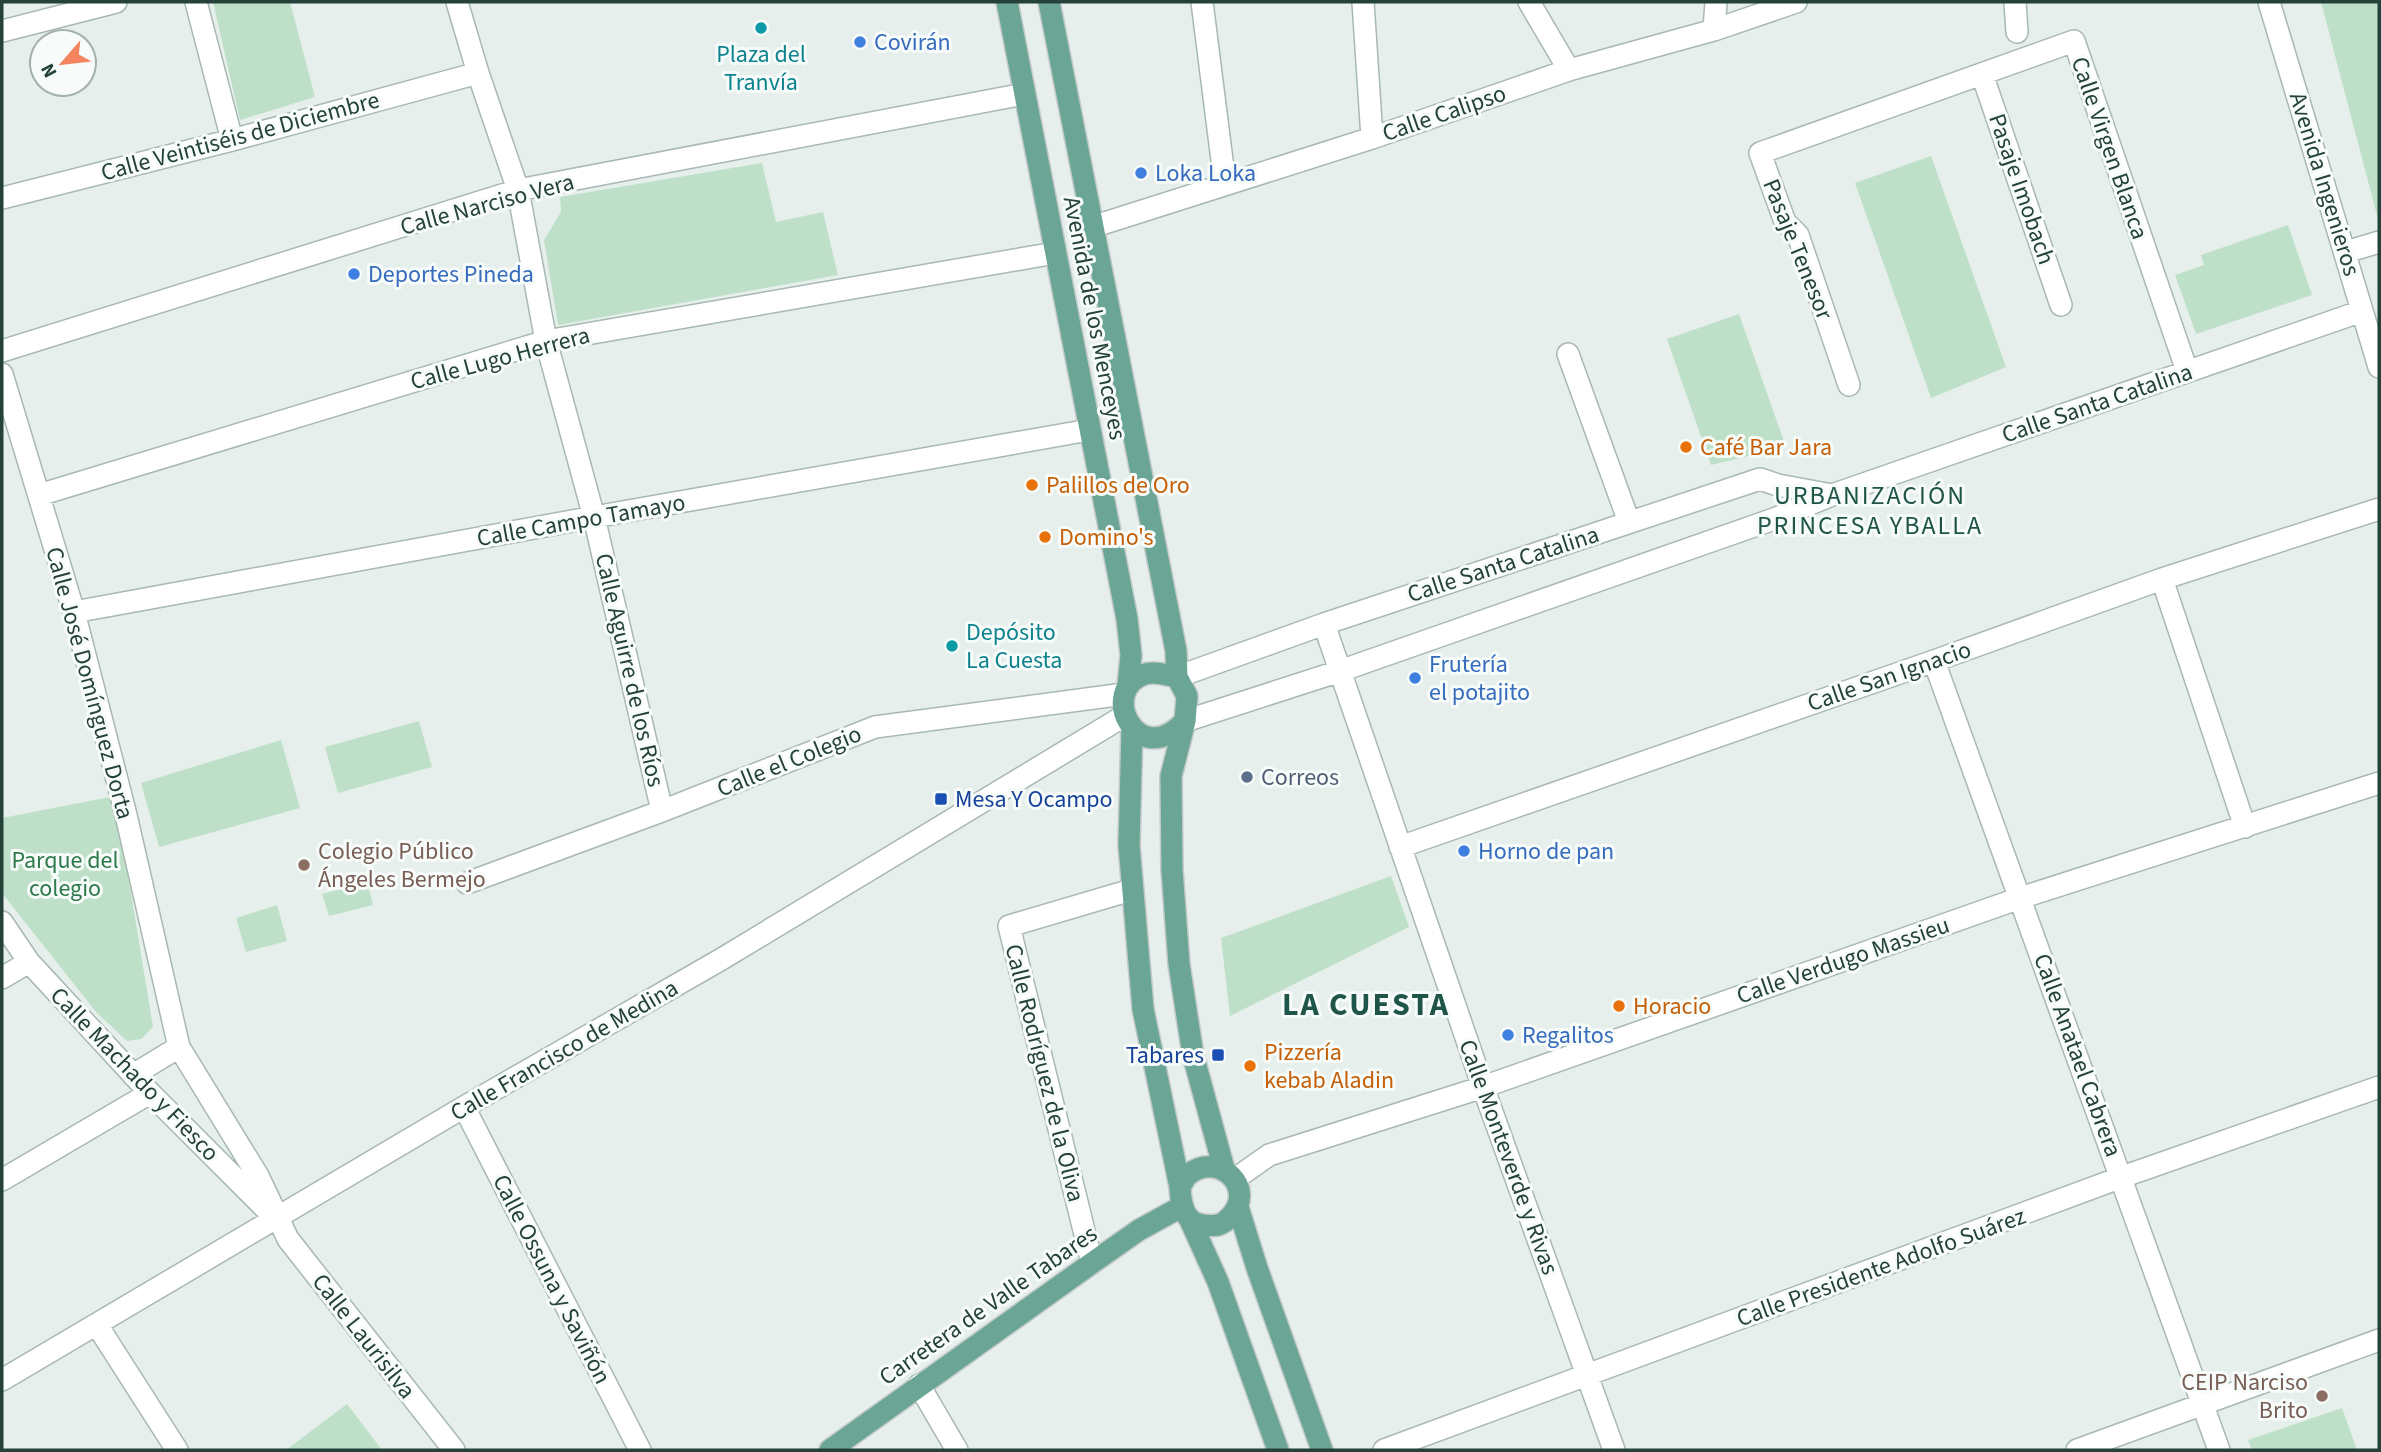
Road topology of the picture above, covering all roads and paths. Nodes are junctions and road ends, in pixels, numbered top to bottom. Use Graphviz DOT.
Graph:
graph roads {
  1 [pos="116,2"];
  2 [pos="196,2"];
  3 [pos="457,2"];
  4 [pos="1007,2"];
  5 [pos="1049,2"];
  6 [pos="1202,2"];
  7 [pos="1363,2"];
  8 [pos="1529,2"];
  9 [pos="1716,2"];
  10 [pos="1796,2"];
  11 [pos="2015,2"];
  12 [pos="2269,2"];
  13 [pos="1714,30"];
  14 [pos="2,31"];
  15 [pos="2017,32"];
  16 [pos="1569,70"];
  17 [pos="478,73"];
  18 [pos="1982,74"];
  19 [pos="1024,94"];
  20 [pos="1372,138"];
  21 [pos="232,140"];
  22 [pos="1760,153"];
  23 [pos="1225,184"];
  24 [pos="518,190"];
  25 [pos="2,198"];
  26 [pos="1093,227"];
  27 [pos="2379,242"];
  28 [pos="2346,252"];
  29 [pos="1055,253"];
  30 [pos="2062,305"];
  31 [pos="2362,311"];
  32 [pos="546,341"];
  33 [pos="2,351"];
  34 [pos="1568,354"];
  35 [pos="2379,367"];
  36 [pos="2187,371"];
  37 [pos="2,374"];
  38 [pos="1849,385"];
  39 [pos="1089,430"];
  40 [pos="1778,485"];
  41 [pos="39,495"];
  42 [pos="1832,495"];
  43 [pos="2379,509"];
  44 [pos="594,517"];
  45 [pos="1774,519"];
  46 [pos="1629,522"];
  47 [pos="2161,579"];
  48 [pos="74,612"];
  49 [pos="1324,624"];
  50 [pos="1934,661"];
  51 [pos="1340,671"];
  52 [pos="1177,677"];
  53 [pos="1126,690"];
  54 [pos="1185,722"];
  55 [pos="1128,723"];
  56 [pos="2379,783"];
  57 [pos="662,811"];
  58 [pos="2245,827"];
  59 [pos="1400,847"];
  60 [pos="467,883"];
  61 [pos="1131,890"];
  62 [pos="2020,898"];
  63 [pos="2,922"];
  64 [pos="29,962"];
  65 [pos="2,978"];
  66 [pos="178,1048"];
  67 [pos="133,1075"];
  68 [pos="1483,1087"];
  69 [pos="2379,1087"];
  70 [pos="150,1093"];
  71 [pos="464,1107"];
  72 [pos="1229,1174"];
  73 [pos="2122,1177"];
  74 [pos="2,1180"];
  75 [pos="1184,1205"];
  76 [pos="1238,1207"];
  77 [pos="277,1220"];
  78 [pos="1092,1262"];
  79 [pos="97,1325"];
  80 [pos="2379,1340"];
  81 [pos="1587,1377"];
  82 [pos="2,1380"];
  83 [pos="919,1385"];
  84 [pos="2203,1405"];
  85 [pos="177,1450"];
  86 [pos="454,1450"];
  87 [pos="640,1450"];
  88 [pos="830,1450"];
  89 [pos="957,1450"];
  90 [pos="1278,1450"];
  91 [pos="1322,1450"];
  92 [pos="1384,1450"];
  93 [pos="1614,1450"];
  94 [pos="2077,1450"];
  95 [pos="2220,1450"];
  1 -- 14 [label="street"];
  2 -- 21 [label="street"];
  3 -- 17 [label="street, Calle Aguirre de los Ríos"];
  4 -- 19 [label="main road, Avenida de los Menceyes"];
  5 -- 26 [label="main road, Avenida de los Menceyes"];
  6 -- 23 [label="street"];
  7 -- 20 [label="street"];
  8 -- 16 [label="street"];
  9 -- 13 [label="street"];
  10 -- 13 [label="street, Calle Calipso"];
  11 -- 15 [label="street"];
  12 -- 28 [label="street, Avenida Ingenieros"];
  13 -- 16 [label="street, Calle Calipso"];
  16 -- 20 [label="street, Calle Calipso"];
  17 -- 21 [label="street, Calle Veintiséis de Diciembre"];
  17 -- 24 [label="street, Calle Aguirre de los Ríos"];
  18 -- 22 [label="street, Calle Virgen Blanca"];
  18 -- 30 [label="street, Pasaje Imobach"];
  18 -- 36 [label="street, Calle Virgen Blanca"];
  19 -- 24 [label="street, Calle Narciso Vera"];
  19 -- 29 [label="main road, Avenida de los Menceyes"];
  20 -- 23 [label="street, Calle Calipso"];
  21 -- 25 [label="street, Calle Veintiséis de Diciembre"];
  22 -- 38 [label="street, Pasaje Tenesor"];
  23 -- 26 [label="street, Calle Calipso"];
  24 -- 32 [label="street, Calle Aguirre de los Ríos"];
  24 -- 33 [label="street, Calle Narciso Vera"];
  26 -- 52 [label="main road, Avenida de los Menceyes"];
  27 -- 28 [label="street"];
  28 -- 31 [label="street, Avenida Ingenieros"];
  29 -- 32 [label="street, Calle Lugo Herrera"];
  29 -- 39 [label="main road, Avenida de los Menceyes"];
  31 -- 35 [label="street, Avenida Ingenieros"];
  31 -- 36 [label="street, Calle Santa Catalina"];
  32 -- 41 [label="street, Calle Lugo Herrera"];
  32 -- 44 [label="street, Calle Aguirre de los Ríos"];
  34 -- 46 [label="street"];
  36 -- 42 [label="street, Calle Santa Catalina"];
  37 -- 41 [label="street, Calle José Domínguez Dorta"];
  39 -- 44 [label="street, Calle Campo Tamayo"];
  39 -- 53 [label="main road, Avenida de los Menceyes"];
  40 -- 42 [label="street, Calle Santa Catalina"];
  40 -- 45 [label="street"];
  40 -- 46 [label="street, Calle Santa Catalina"];
  41 -- 48 [label="street, Calle José Domínguez Dorta"];
  42 -- 45 [label="street, Calle Santa Catalina"];
  43 -- 47 [label="street, Calle San Ignacio"];
  44 -- 48 [label="street, Calle Campo Tamayo"];
  44 -- 57 [label="street, Calle Aguirre de los Ríos"];
  45 -- 51 [label="street, Calle Santa Catalina"];
  46 -- 49 [label="street, Calle Santa Catalina"];
  47 -- 50 [label="street, Calle San Ignacio"];
  47 -- 58 [label="street"];
  48 -- 66 [label="street, Calle José Domínguez Dorta"];
  49 -- 51 [label="street, Calle Monteverde y Rivas"];
  49 -- 52 [label="street, Calle Santa Catalina"];
  50 -- 59 [label="street, Calle San Ignacio"];
  50 -- 62 [label="street, Calle Anatael Cabrera"];
  51 -- 54 [label="street, Calle Santa Catalina"];
  51 -- 59 [label="street, Calle Monteverde y Rivas"];
  52 -- 53 [label="main road"];
  52 -- 54 [label="main road"];
  53 -- 55 [label="main road"];
  53 -- 57 [label="street, Calle el Colegio"];
  54 -- 55 [label="main road"];
  54 -- 72 [label="main road"];
  55 -- 61 [label="main road"];
  55 -- 71 [label="street, Calle Francisco de Medina"];
  56 -- 58 [label="street, Calle Verdugo Massieu"];
  57 -- 60 [label="street, Calle el Colegio"];
  58 -- 62 [label="street, Calle Verdugo Massieu"];
  59 -- 68 [label="street, Calle Monteverde y Rivas"];
  61 -- 75 [label="main road"];
  61 -- 78 [label="street, Calle Rodríguez de la Oliva"];
  62 -- 68 [label="street, Calle Verdugo Massieu"];
  62 -- 73 [label="street, Calle Anatael Cabrera"];
  63 -- 64 [label="street, Calle Machado y Fiesco"];
  64 -- 65 [label="street"];
  64 -- 67 [label="street, Calle Machado y Fiesco"];
  66 -- 67 [label="street"];
  66 -- 77 [label="street, Calle José Domínguez Dorta"];
  67 -- 70 [label="street, Calle Machado y Fiesco"];
  68 -- 72 [label="street, Calle Verdugo Massieu"];
  68 -- 81 [label="street, Calle Monteverde y Rivas"];
  69 -- 73 [label="street, Calle Presidente Adolfo Suárez"];
  70 -- 74 [label="street"];
  70 -- 77 [label="street, Calle Machado y Fiesco"];
  71 -- 77 [label="street, Calle Francisco de Medina"];
  71 -- 87 [label="street, Calle Ossuna y Saviñón"];
  72 -- 75 [label="main road"];
  72 -- 76 [label="main road"];
  73 -- 81 [label="street, Calle Presidente Adolfo Suárez"];
  73 -- 84 [label="street, Calle Anatael Cabrera"];
  75 -- 76 [label="main road"];
  75 -- 78 [label="main road, Carretera de Valle Tabares"];
  75 -- 90 [label="main road"];
  76 -- 91 [label="main road"];
  77 -- 79 [label="street, Calle Francisco de Medina"];
  77 -- 86 [label="street, Calle Laurisilva"];
  78 -- 83 [label="main road, Carretera de Valle Tabares"];
  79 -- 82 [label="street, Calle Francisco de Medina"];
  79 -- 85 [label="street"];
  80 -- 84 [label="street"];
  81 -- 92 [label="street, Calle Presidente Adolfo Suárez"];
  81 -- 93 [label="street, Calle Monteverde y Rivas"];
  83 -- 88 [label="main road, Carretera de Valle Tabares"];
  83 -- 89 [label="street"];
  84 -- 94 [label="street"];
  84 -- 95 [label="street, Calle Anatael Cabrera"];
}
